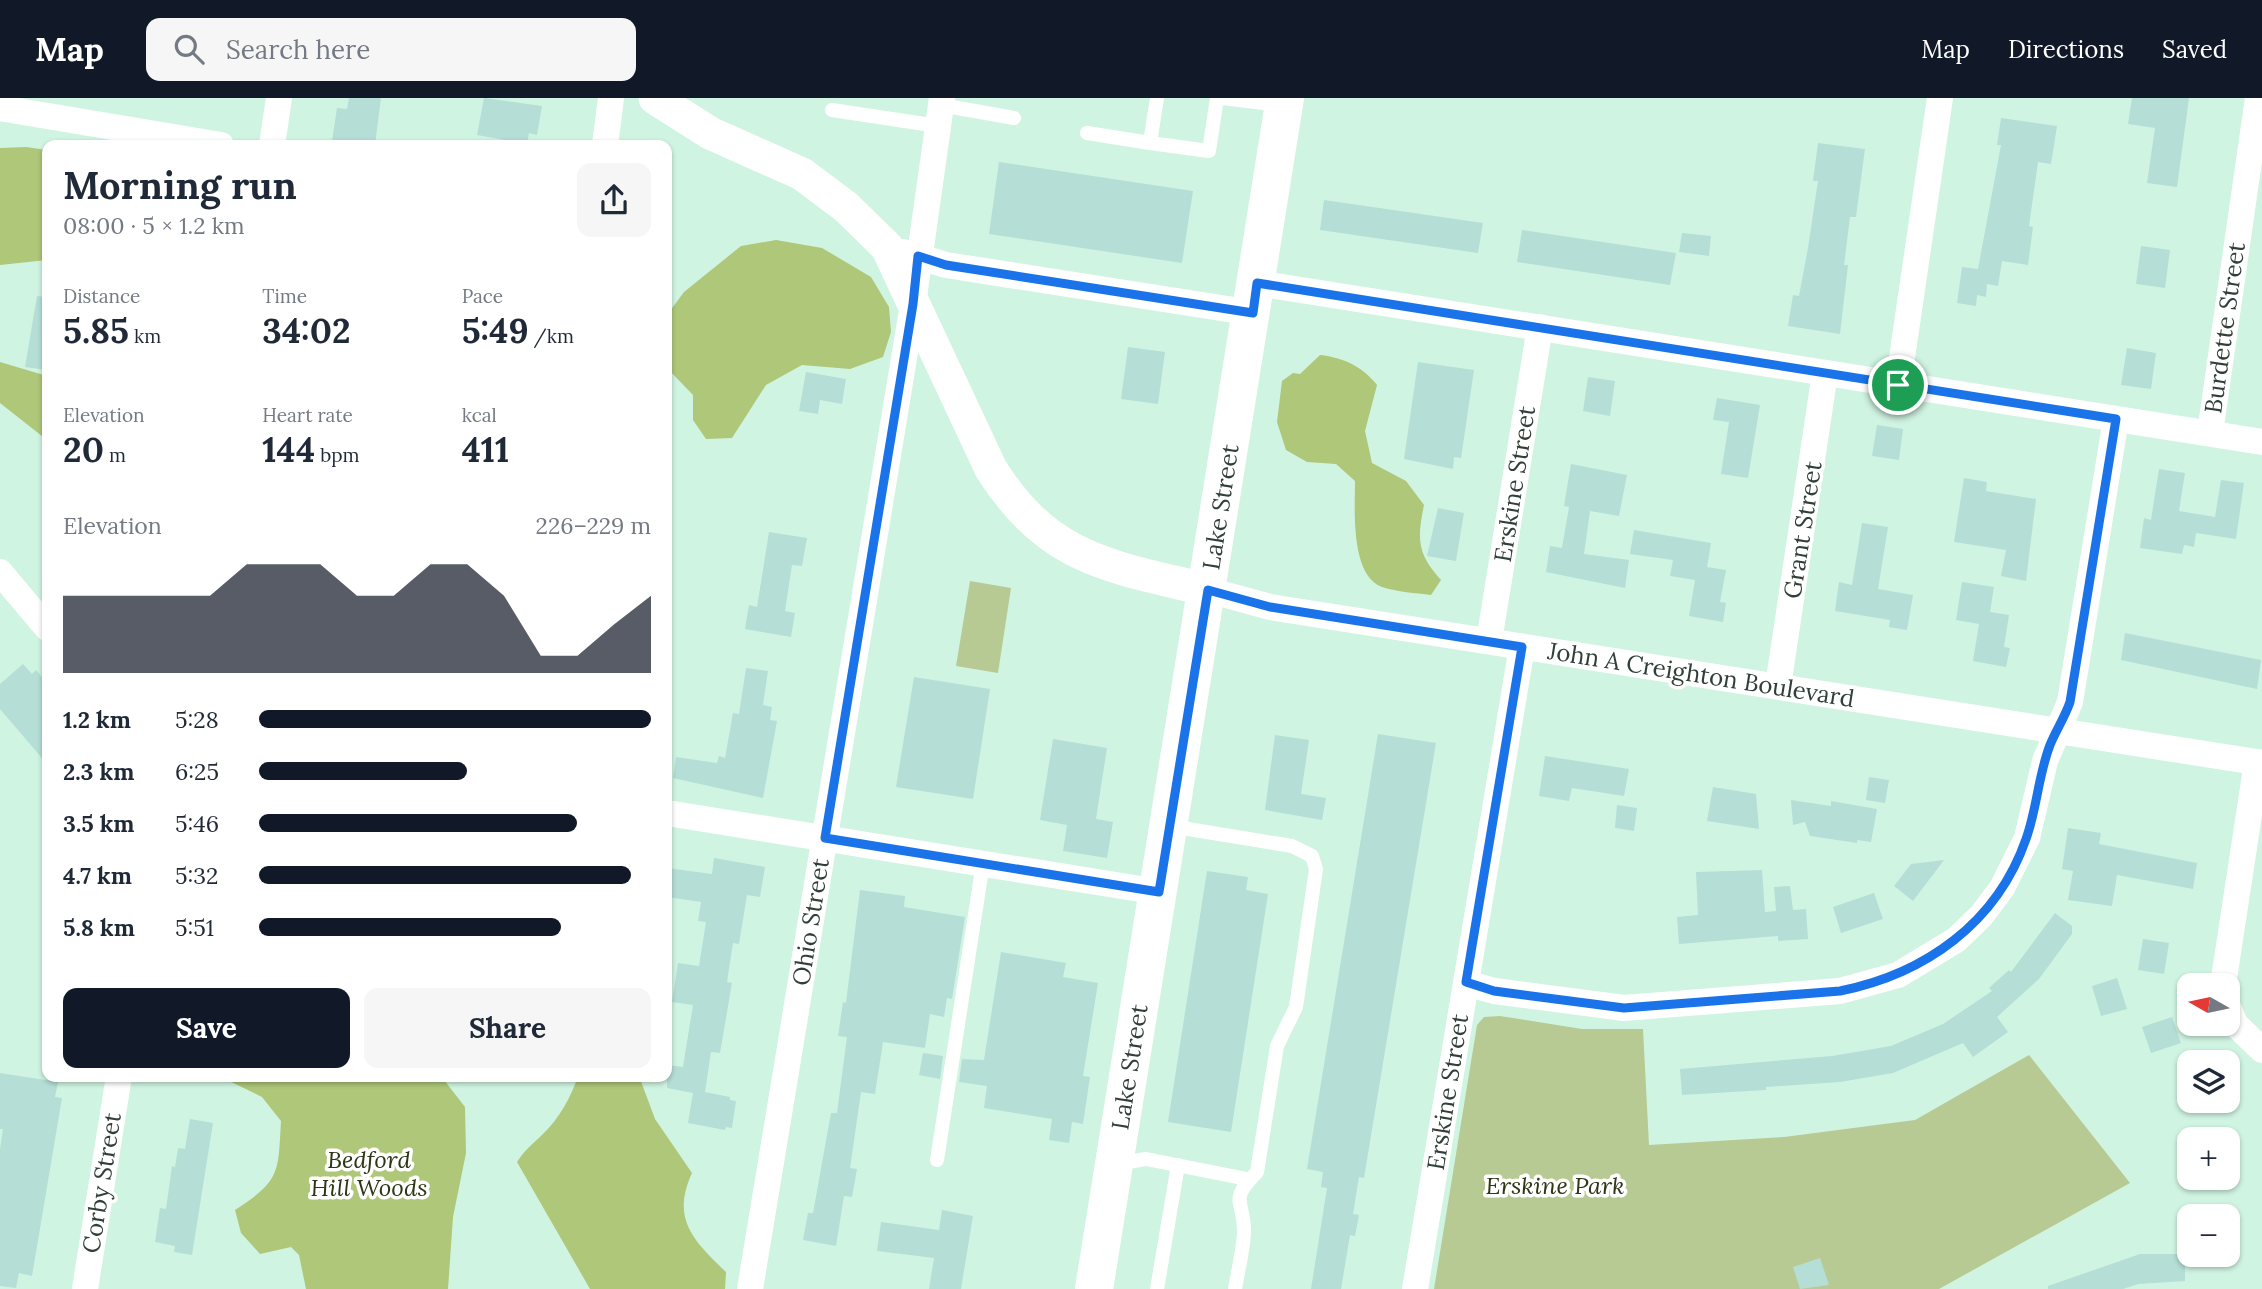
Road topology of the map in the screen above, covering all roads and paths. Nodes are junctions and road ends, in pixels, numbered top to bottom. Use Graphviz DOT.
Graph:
graph roads {
  1 [pos="279,98"];
  2 [pos="611,98"];
  3 [pos="656,98"];
  4 [pos="1157,98"];
  5 [pos="1219,98"];
  6 [pos="1940,98"];
  7 [pos="2258,98"];
  8 [pos="1284,102"];
  9 [pos="0,108"];
  10 [pos="832,110"];
  11 [pos="941,110"];
  12 [pos="1014,118"];
  13 [pos="1087,133"];
  14 [pos="191,140"];
  15 [pos="273,140"];
  16 [pos="606,140"];
  17 [pos="1150,143"];
  18 [pos="903,252"];
  19 [pos="1255,298"];
  20 [pos="913,304"];
  21 [pos="1540,327"];
  22 [pos="1825,373"];
  23 [pos="1898,385"];
  24 [pos="2116,419"];
  25 [pos="2210,433"];
  26 [pos="2262,442"];
  27 [pos="0,572"];
  28 [pos="1208,590"];
  29 [pos="42,622"];
  30 [pos="1489,641"];
  31 [pos="1522,647"];
  32 [pos="1778,686"];
  33 [pos="2057,730"];
  34 [pos="2259,762"];
  35 [pos="672,814"];
  36 [pos="1170,826"];
  37 [pos="825,838"];
  38 [pos="984,863"];
  39 [pos="1159,892"];
  40 [pos="2225,973"];
  41 [pos="1466,982"];
  42 [pos="2240,1029"];
  43 [pos="2262,1050"];
  44 [pos="118,1082"];
  45 [pos="937,1160"];
  46 [pos="1114,1164"];
  47 [pos="1178,1165"];
  48 [pos="1247,1179"];
  49 [pos="85,1289"];
  50 [pos="750,1289"];
  51 [pos="1094,1289"];
  52 [pos="1157,1289"];
  53 [pos="1235,1289"];
  54 [pos="1415,1289"];
  1 -- 15 [label="street"];
  2 -- 16 [label="street"];
  3 -- 18 [label="street, John A Creighton Boulevard"];
  4 -- 17 [label="lane"];
  5 -- 8 [label="lane"];
  5 -- 17 [label="lane"];
  6 -- 23 [label="street"];
  7 -- 25 [label="street, Burdette Street"];
  8 -- 19 [label="main road, Lake Street"];
  9 -- 14 [label="street"];
  10 -- 11 [label="lane"];
  11 -- 12 [label="lane"];
  11 -- 18 [label="street"];
  13 -- 17 [label="lane"];
  18 -- 19 [label="street"];
  18 -- 20 [label="street, John A Creighton Boulevard"];
  19 -- 21 [label="street"];
  19 -- 28 [label="main road, Lake Street"];
  20 -- 28 [label="street, John A Creighton Boulevard"];
  20 -- 37 [label="street, Ohio Street"];
  21 -- 22 [label="street"];
  21 -- 30 [label="street, Erskine Street"];
  22 -- 23 [label="street"];
  22 -- 32 [label="street, Grant Street"];
  23 -- 24 [label="street"];
  24 -- 25 [label="street"];
  24 -- 33 [label="street"];
  25 -- 26 [label="street"];
  27 -- 29 [label="street"];
  28 -- 30 [label="street, John A Creighton Boulevard"];
  28 -- 36 [label="main road, Lake Street"];
  30 -- 31 [label="street, John A Creighton Boulevard"];
  31 -- 32 [label="street, John A Creighton Boulevard"];
  31 -- 41 [label="street, Erskine Street"];
  32 -- 33 [label="street, John A Creighton Boulevard"];
  33 -- 34 [label="street, John A Creighton Boulevard"];
  33 -- 41 [label="street"];
  34 -- 40 [label="street"];
  35 -- 37 [label="street"];
  36 -- 39 [label="main road, Lake Street"];
  36 -- 48 [label="lane"];
  37 -- 38 [label="street"];
  37 -- 50 [label="street, Ohio Street"];
  38 -- 39 [label="street"];
  38 -- 45 [label="lane"];
  39 -- 46 [label="main road, Lake Street"];
  41 -- 54 [label="street, Erskine Street"];
  42 -- 43 [label="street"];
  44 -- 49 [label="street, Corby Street"];
  46 -- 47 [label="lane"];
  46 -- 51 [label="main road, Lake Street"];
  47 -- 48 [label="lane"];
  47 -- 52 [label="lane"];
  48 -- 53 [label="lane"];
}
